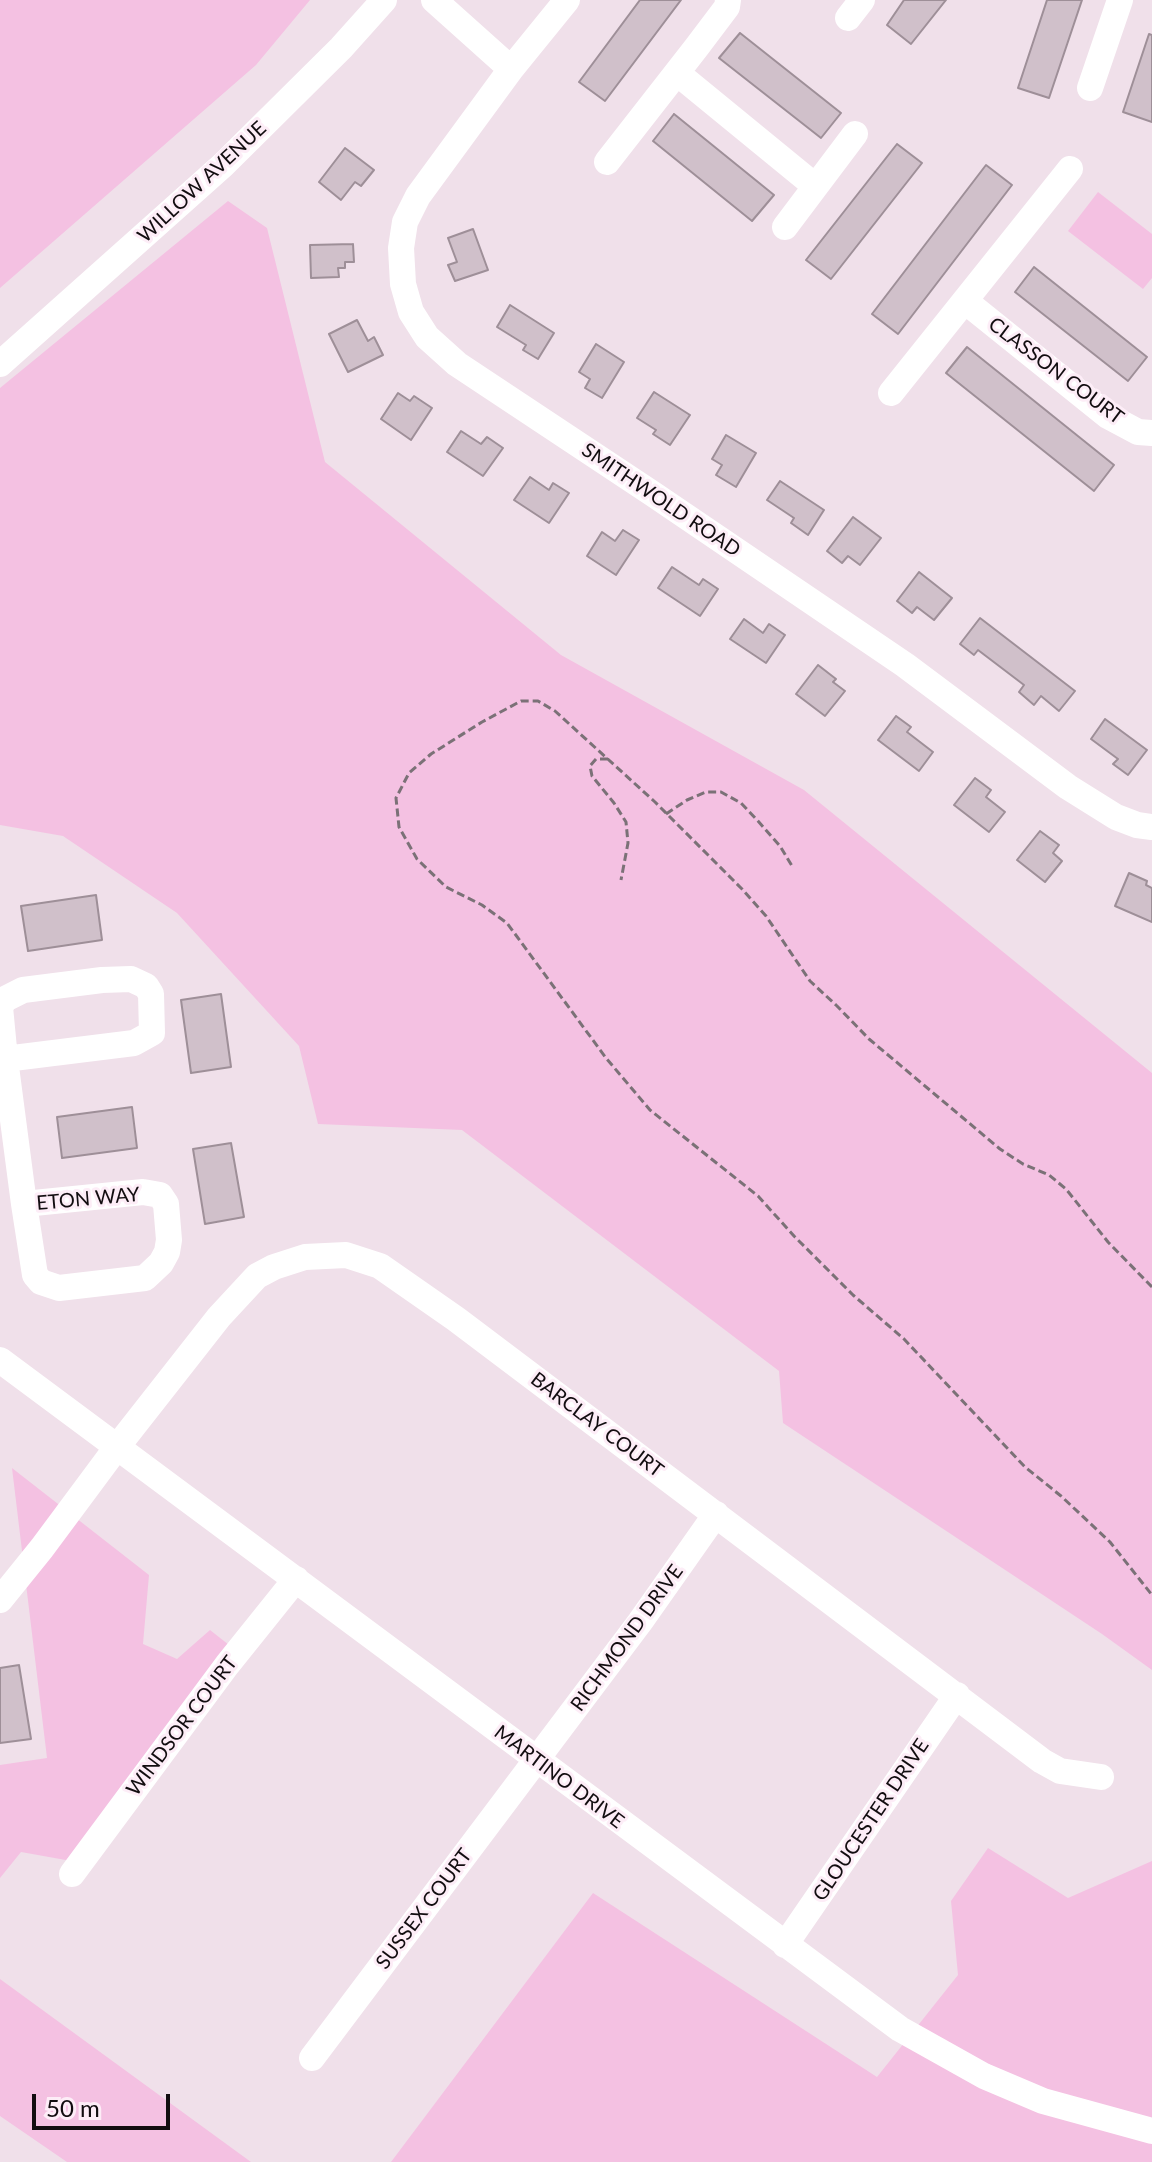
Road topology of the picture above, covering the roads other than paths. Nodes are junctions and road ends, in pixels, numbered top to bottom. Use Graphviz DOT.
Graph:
graph roads {
  1 [pos="384,0"];
  2 [pos="434,0"];
  3 [pos="567,0"];
  4 [pos="728,0"];
  5 [pos="1120,0"];
  6 [pos="511,69"];
  7 [pos="677,73"];
  8 [pos="1090,88"];
  9 [pos="855,134"];
  10 [pos="607,162"];
  11 [pos="1070,169"];
  12 [pos="815,186"];
  13 [pos="785,227"];
  14 [pos="965,301"];
  15 [pos="5,359"];
  16 [pos="891,393"];
  17 [pos="1152,433"];
  18 [pos="1152,827"];
  19 [pos="5,1059"];
  20 [pos="7,1135"];
  21 [pos="24,1204"];
  22 [pos="0,1360"];
  23 [pos="117,1447"];
  24 [pos="716,1514"];
  25 [pos="0,1565"];
  26 [pos="296,1579"];
  27 [pos="3,1597"];
  28 [pos="957,1695"];
  29 [pos="537,1760"];
  30 [pos="1101,1777"];
  31 [pos="72,1874"];
  32 [pos="785,1945"];
  33 [pos="312,2058"];
  34 [pos="1152,2131"];
  1 -- 15 [label="street, WILLOW AVENUE"];
  2 -- 6 [label="street"];
  3 -- 6 [label="street, SMITHWOLD ROAD"];
  4 -- 7 [label="street"];
  5 -- 8 [label="street"];
  6 -- 18 [label="street, SMITHWOLD ROAD"];
  7 -- 10 [label="street"];
  7 -- 12 [label="street"];
  9 -- 12 [label="street"];
  11 -- 14 [label="street"];
  12 -- 13 [label="street"];
  14 -- 16 [label="street"];
  14 -- 17 [label="street, CLASSON COURT"];
  19 -- 19 [label="street, ETON WAY"];
  19 -- 20 [label="street, ETON WAY"];
  20 -- 21 [label="street, ETON WAY"];
  21 -- 21 [label="street, ETON WAY"];
  22 -- 23 [label="street, MARTINO DRIVE"];
  23 -- 24 [label="street, BARCLAY COURT"];
  23 -- 26 [label="street, MARTINO DRIVE"];
  23 -- 27 [label="street, BARCLAY COURT"];
  24 -- 28 [label="street, BARCLAY COURT"];
  24 -- 29 [label="street, RICHMOND DRIVE"];
  25 -- 27 [label="street"];
  26 -- 29 [label="street, MARTINO DRIVE"];
  26 -- 31 [label="street, WINDSOR COURT"];
  28 -- 30 [label="street, BARCLAY COURT"];
  28 -- 32 [label="street, GLOUCESTER DRIVE"];
  29 -- 32 [label="street, MARTINO DRIVE"];
  29 -- 33 [label="street, SUSSEX COURT"];
  32 -- 34 [label="street, MARTINO DRIVE"];
}
